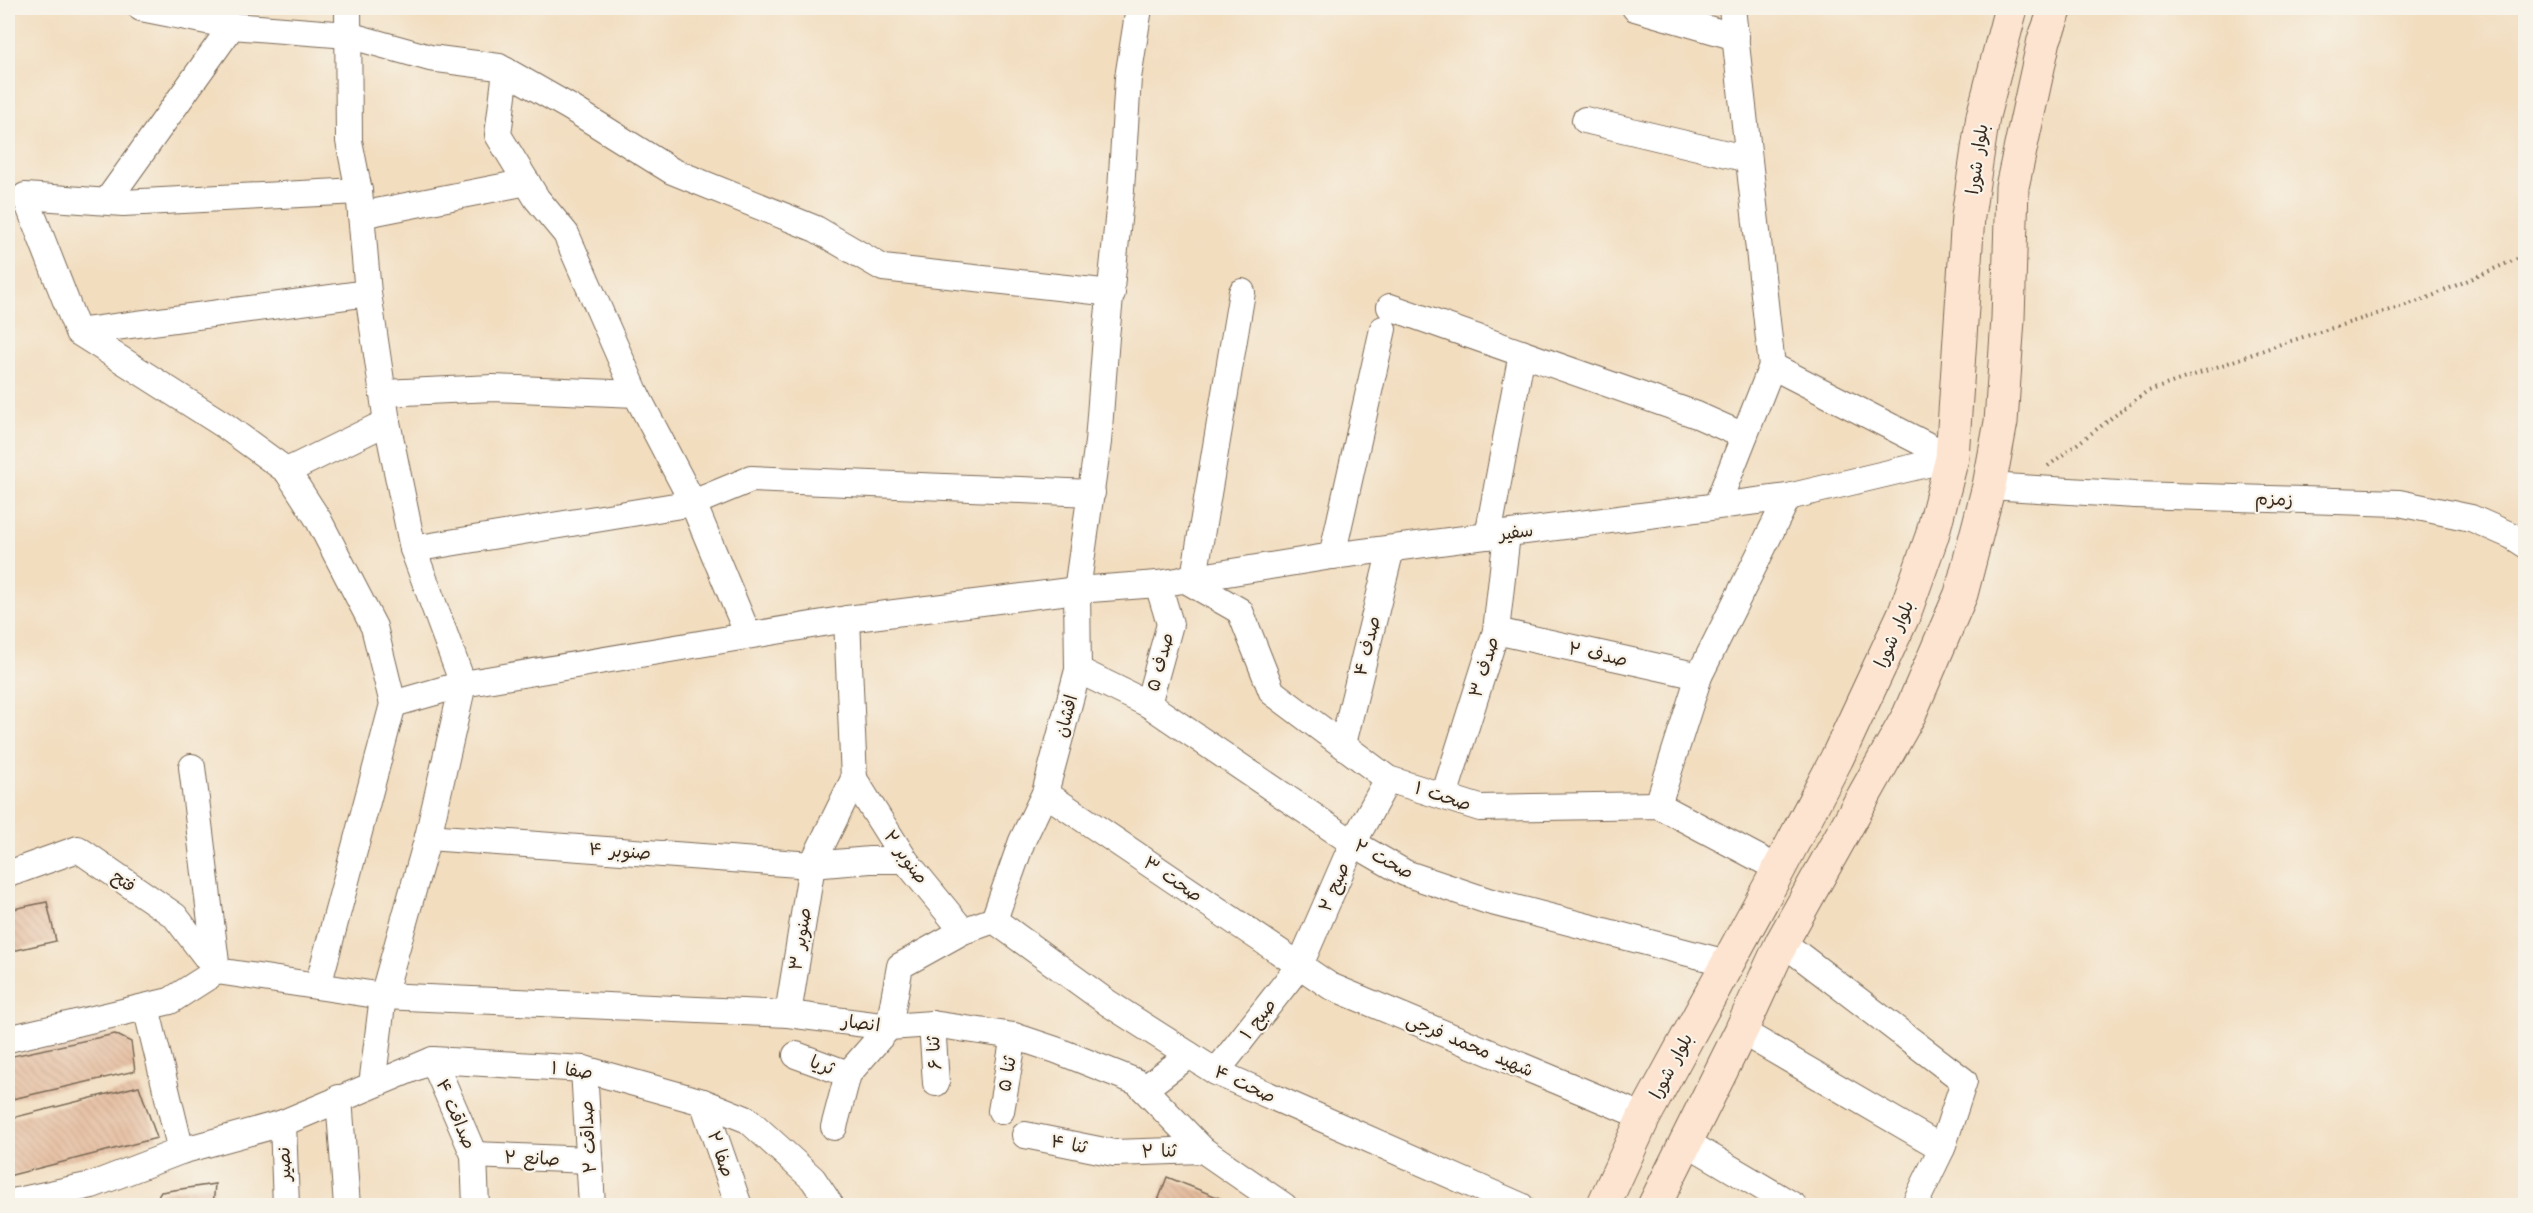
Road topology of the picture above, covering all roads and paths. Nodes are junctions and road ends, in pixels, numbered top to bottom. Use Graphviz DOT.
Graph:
graph roads {
  1 [pos="141,8"];
  2 [pos="348,8"];
  3 [pos="1139,8"];
  4 [pos="1635,8"];
  5 [pos="1732,8"];
  6 [pos="2011,8"];
  7 [pos="2056,8"];
  8 [pos="232,26"];
  9 [pos="348,35"];
  10 [pos="1736,37"];
  11 [pos="506,70"];
  12 [pos="1586,120"];
  13 [pos="1748,159"];
  14 [pos="527,182"];
  15 [pos="107,201"];
  16 [pos="360,203"];
  17 [pos="2526,255"];
  18 [pos="1242,292"];
  19 [pos="368,293"];
  20 [pos="1112,293"];
  21 [pos="78,332"];
  22 [pos="1522,353"];
  23 [pos="1772,366"];
  24 [pos="383,393"];
  25 [pos="636,394"];
  26 [pos="387,422"];
  27 [pos="1744,436"];
  28 [pos="1952,459"];
  29 [pos="287,471"];
  30 [pos="2002,487"];
  31 [pos="1092,494"];
  32 [pos="1788,497"];
  33 [pos="693,502"];
  34 [pos="1717,505"];
  35 [pos="1497,535"];
  36 [pos="2526,544"];
  37 [pos="413,549"];
  38 [pos="1391,549"];
  39 [pos="1332,556"];
  40 [pos="1189,578"];
  41 [pos="1158,584"];
  42 [pos="1077,590"];
  43 [pos="847,619"];
  44 [pos="1496,631"];
  45 [pos="748,635"];
  46 [pos="1078,670"];
  47 [pos="1699,676"];
  48 [pos="463,684"];
  49 [pos="393,704"];
  50 [pos="1148,704"];
  51 [pos="1343,744"];
  52 [pos="192,767"];
  53 [pos="1388,778"];
  54 [pos="854,779"];
  55 [pos="1045,793"];
  56 [pos="1444,796"];
  57 [pos="1658,805"];
  58 [pos="428,837"];
  59 [pos="1353,843"];
  60 [pos="905,860"];
  61 [pos="812,865"];
  62 [pos="1779,869"];
  63 [pos="8,874"];
  64 [pos="1805,902"];
  65 [pos="994,920"];
  66 [pos="963,931"];
  67 [pos="1782,942"];
  68 [pos="1727,963"];
  69 [pos="1300,965"];
  70 [pos="218,971"];
  71 [pos="318,986"];
  72 [pos="383,996"];
  73 [pos="146,1007"];
  74 [pos="788,1014"];
  75 [pos="932,1024"];
  76 [pos="890,1027"];
  77 [pos="1741,1031"];
  78 [pos="1014,1036"];
  79 [pos="8,1039"];
  80 [pos="796,1054"];
  81 [pos="1189,1055"];
  82 [pos="433,1060"];
  83 [pos="584,1069"];
  84 [pos="1216,1072"];
  85 [pos="848,1074"];
  86 [pos="936,1083"];
  87 [pos="372,1085"];
  88 [pos="1144,1089"];
  89 [pos="339,1098"];
  90 [pos="703,1102"];
  91 [pos="1001,1111"];
  92 [pos="1644,1117"];
  93 [pos="283,1124"];
  94 [pos="834,1127"];
  95 [pos="1025,1135"];
  96 [pos="1686,1142"];
  97 [pos="1942,1148"];
  98 [pos="1203,1150"];
  99 [pos="181,1151"];
  100 [pos="1114,1153"];
  101 [pos="474,1155"];
  102 [pos="589,1160"];
  103 [pos="8,1203"];
  104 [pos="286,1206"];
  105 [pos="347,1206"];
  106 [pos="476,1206"];
  107 [pos="592,1206"];
  108 [pos="739,1206"];
  109 [pos="831,1206"];
  110 [pos="1284,1206"];
  111 [pos="1521,1206"];
  112 [pos="1603,1206"];
  113 [pos="1654,1206"];
  114 [pos="1794,1206"];
  115 [pos="1914,1206"];
  1 -- 8 [label="street"];
  2 -- 9 [label="street"];
  3 -- 20 [label="street, افشان"];
  4 -- 10 [label="street"];
  5 -- 10 [label="street"];
  6 -- 28 [label="main road, بلوار شورا"];
  7 -- 30 [label="main road"];
  8 -- 9 [label="street"];
  8 -- 15 [label="street"];
  9 -- 11 [label="street"];
  9 -- 16 [label="street"];
  10 -- 13 [label="street"];
  11 -- 14 [label="street"];
  11 -- 20 [label="street"];
  12 -- 13 [label="street"];
  13 -- 23 [label="street"];
  14 -- 16 [label="street"];
  14 -- 25 [label="street"];
  15 -- 16 [label="street"];
  15 -- 21 [label="street"];
  16 -- 19 [label="street"];
  17 -- 30 [label="path"];
  18 -- 40 [label="street"];
  19 -- 21 [label="street"];
  19 -- 24 [label="street"];
  20 -- 31 [label="street, افشان"];
  21 -- 29 [label="street"];
  22 -- 27 [label="street"];
  22 -- 35 [label="street, صدف ۳"];
  22 -- 39 [label="street"];
  23 -- 27 [label="street"];
  23 -- 28 [label="street"];
  24 -- 25 [label="street"];
  24 -- 26 [label="street"];
  25 -- 33 [label="street"];
  26 -- 29 [label="street"];
  26 -- 37 [label="street"];
  27 -- 34 [label="street"];
  28 -- 32 [label="street, سفیر"];
  28 -- 62 [label="main road, بلوار شورا"];
  29 -- 49 [label="street"];
  30 -- 36 [label="street, زمزم"];
  30 -- 64 [label="main road"];
  31 -- 33 [label="street"];
  31 -- 42 [label="street, افشان"];
  32 -- 34 [label="street, سفیر"];
  32 -- 47 [label="street"];
  33 -- 37 [label="street"];
  33 -- 45 [label="street"];
  34 -- 35 [label="street, سفیر"];
  35 -- 38 [label="street, سفیر"];
  35 -- 44 [label="street, صدف ۳"];
  37 -- 48 [label="street"];
  38 -- 39 [label="street, سفیر"];
  38 -- 51 [label="street, صدف ۴"];
  39 -- 40 [label="street, سفیر"];
  40 -- 41 [label="street, سفیر"];
  40 -- 51 [label="street, صحت ۱"];
  41 -- 42 [label="street, سفیر"];
  41 -- 50 [label="street, صدف ۵"];
  42 -- 43 [label="street, سفیر"];
  42 -- 46 [label="street, افشان"];
  43 -- 45 [label="street, سفیر"];
  43 -- 54 [label="street"];
  44 -- 47 [label="street, صدف ۲"];
  44 -- 56 [label="street, صدف ۳"];
  45 -- 48 [label="street, سفیر"];
  46 -- 50 [label="street, صحت ۲"];
  46 -- 55 [label="street, افشان"];
  47 -- 57 [label="street"];
  48 -- 49 [label="street, سفیر"];
  48 -- 58 [label="street"];
  49 -- 71 [label="street"];
  50 -- 59 [label="street, صحت ۲"];
  51 -- 53 [label="street, صحت ۱"];
  52 -- 70 [label="street"];
  53 -- 56 [label="street, صحت ۱"];
  53 -- 59 [label="street, صبح ۲"];
  54 -- 60 [label="street, صنوبر ۲"];
  54 -- 61 [label="street, صنوبر ۳"];
  55 -- 65 [label="street, افشان"];
  55 -- 69 [label="street, صحت ۳"];
  56 -- 57 [label="street, صحت ۱"];
  57 -- 62 [label="street, صحت ۱"];
  58 -- 61 [label="street, صنوبر ۴"];
  58 -- 72 [label="street"];
  59 -- 68 [label="street, صحت ۲"];
  59 -- 69 [label="street, صبح ۲"];
  60 -- 61 [label="street, صنوبر ۴"];
  60 -- 66 [label="street, صنوبر ۲"];
  61 -- 74 [label="street, صنوبر ۳"];
  62 -- 64 [label="main road"];
  62 -- 68 [label="main road, بلوار شورا"];
  63 -- 70 [label="street, فتح"];
  64 -- 67 [label="main road"];
  65 -- 66 [label="street"];
  65 -- 81 [label="street, صحت ۴"];
  66 -- 76 [label="street"];
  67 -- 77 [label="main road"];
  67 -- 97 [label="street"];
  68 -- 92 [label="main road, بلوار شورا"];
  69 -- 84 [label="street, صبح ۱"];
  69 -- 92 [label="street, شهید محمد فرجی"];
  70 -- 71 [label="street, انصار"];
  70 -- 73 [label="street"];
  71 -- 72 [label="street, انصار"];
  72 -- 74 [label="street, انصار"];
  72 -- 87 [label="street"];
  73 -- 79 [label="street"];
  73 -- 99 [label="street"];
  74 -- 76 [label="street, انصار"];
  75 -- 76 [label="street, انصار"];
  75 -- 78 [label="street, انصار"];
  75 -- 86 [label="street, ثنا ۶"];
  76 -- 85 [label="street"];
  77 -- 96 [label="main road"];
  77 -- 97 [label="street"];
  78 -- 88 [label="street, انصار"];
  78 -- 91 [label="street, ثنا ۵"];
  80 -- 85 [label="street, ثریا"];
  81 -- 84 [label="street, صحت ۴"];
  81 -- 88 [label="street"];
  82 -- 83 [label="street, صفا ۱"];
  82 -- 87 [label="street, صفا ۱"];
  82 -- 101 [label="street, صداقت ۴"];
  83 -- 90 [label="street, صفا ۱"];
  83 -- 102 [label="street, صداقت ۲"];
  84 -- 111 [label="street, صحت ۴"];
  85 -- 94 [label="street"];
  87 -- 89 [label="street, صفا ۱"];
  88 -- 98 [label="street, انصار"];
  89 -- 93 [label="street, صفا ۱"];
  89 -- 105 [label="street"];
  90 -- 108 [label="street, صفا ۲"];
  90 -- 109 [label="street, صفا ۱"];
  92 -- 112 [label="main road, بلوار شورا"];
  93 -- 99 [label="street, صفا ۱"];
  93 -- 104 [label="street, نصیر"];
  95 -- 100 [label="street, ثنا ۴"];
  96 -- 113 [label="main road"];
  96 -- 114 [label="street"];
  97 -- 115 [label="street"];
  98 -- 100 [label="street, ثنا ۲"];
  98 -- 110 [label="street, انصار"];
  99 -- 103 [label="street, صفا ۱"];
  101 -- 102 [label="street, صانع ۲"];
  101 -- 106 [label="street, صداقت ۴"];
  102 -- 107 [label="street, صداقت ۲"];
}
